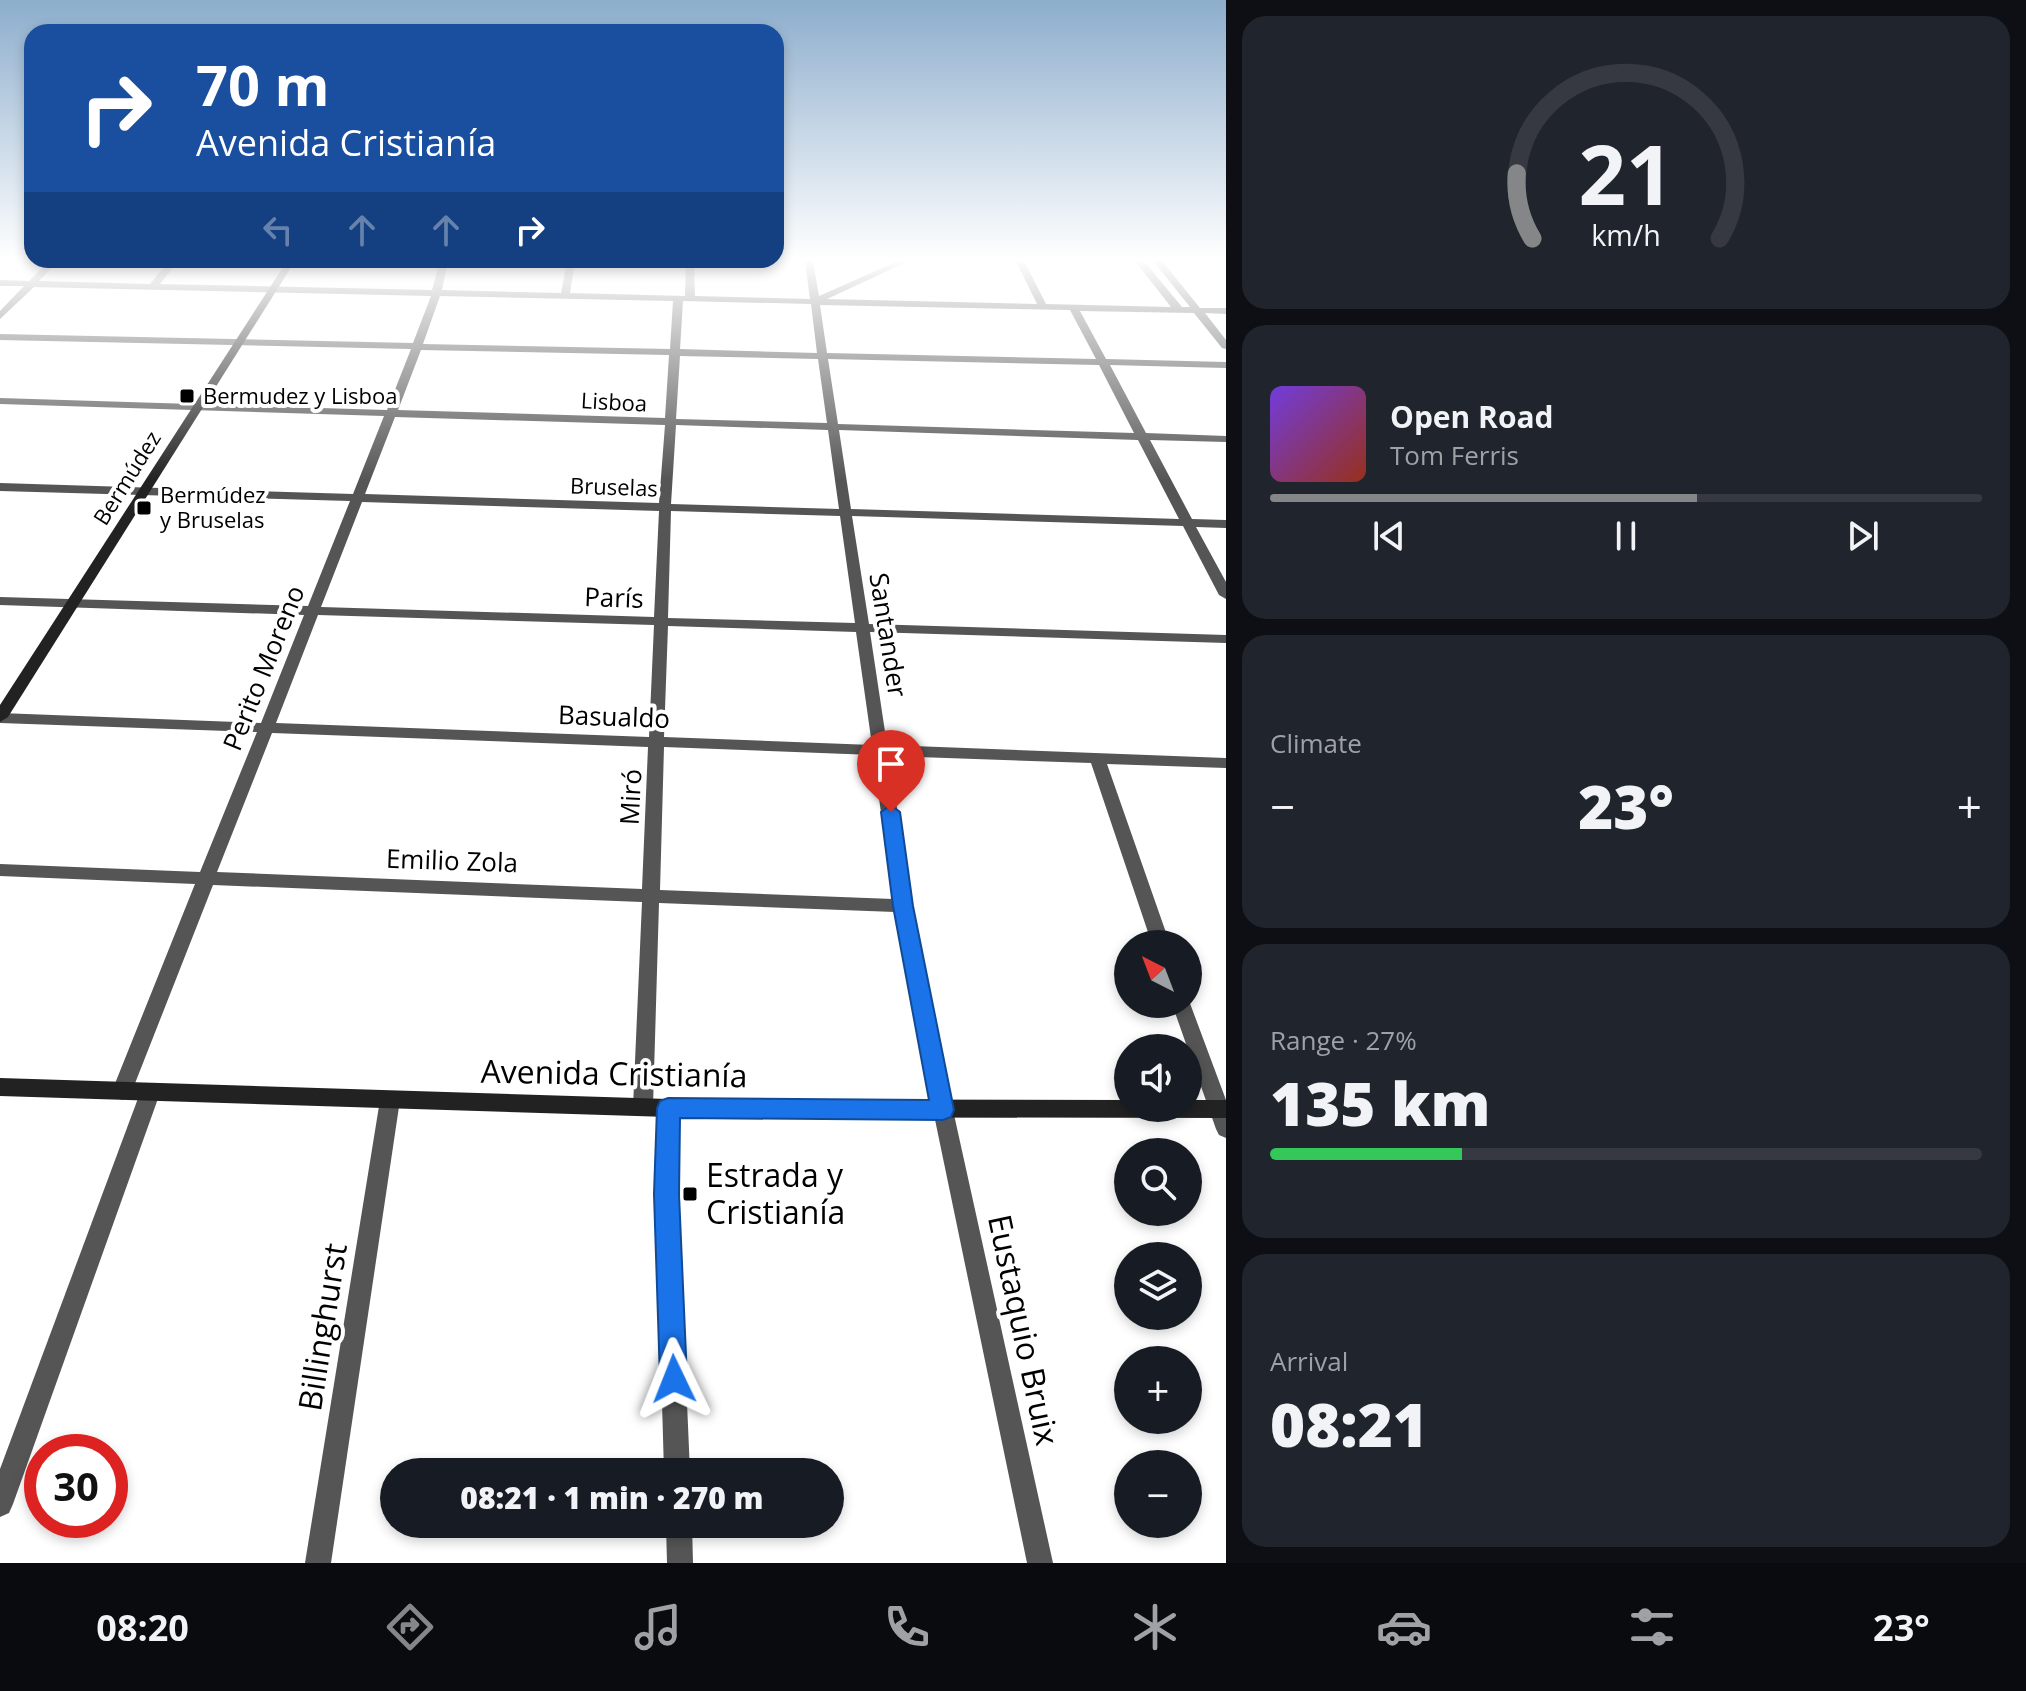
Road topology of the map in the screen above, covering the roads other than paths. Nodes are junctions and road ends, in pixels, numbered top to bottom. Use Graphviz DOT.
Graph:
graph roads {
  1 [pos="243,334"];
  2 [pos="421,334"];
  3 [pos="678,334"];
  4 [pos="817,334"];
  5 [pos="1088,334"];
  6 [pos="0,337"];
  7 [pos="237,343"];
  8 [pos="417,347"];
  9 [pos="675,353"];
  10 [pos="820,357"];
  11 [pos="1104,362"];
  12 [pos="1226,365"];
  13 [pos="0,401"];
  14 [pos="196,406"];
  15 [pos="392,411"];
  16 [pos="671,424"];
  17 [pos="832,429"];
  18 [pos="1142,436"];
  19 [pos="1226,439"];
  20 [pos="0,487"];
  21 [pos="143,490"];
  22 [pos="357,496"];
  23 [pos="665,509"];
  24 [pos="845,513"];
  25 [pos="1187,523"];
  26 [pos="1226,524"];
  27 [pos="1226,595"];
  28 [pos="0,601"];
  29 [pos="72,603"];
  30 [pos="313,613"];
  31 [pos="661,623"];
  32 [pos="862,630"];
  33 [pos="1226,639"];
  34 [pos="0,718"];
  35 [pos="265,727"];
  36 [pos="658,743"];
  37 [pos="882,749"];
  38 [pos="1097,759"];
  39 [pos="1226,763"];
  40 [pos="0,870"];
  41 [pos="206,879"];
  42 [pos="649,895"];
  43 [pos="903,906"];
  44 [pos="1156,930"];
  45 [pos="1187,1018"];
  46 [pos="0,1087"];
  47 [pos="122,1091"];
  48 [pos="150,1093"];
  49 [pos="390,1100"];
  50 [pos="643,1107"];
  51 [pos="668,1108"];
  52 [pos="1222,1109"];
  53 [pos="943,1110"];
  54 [pos="1226,1129"];
  55 [pos="676,1458"];
  56 [pos="0,1504"];
  57 [pos="679,1538"];
  58 [pos="318,1563"];
  59 [pos="680,1563"];
  60 [pos="1040,1563"];
  1 -- 7 [label="street, Bermúdez"];
  2 -- 8 [label="street, Perito Moreno"];
  3 -- 9 [label="street, Miró"];
  4 -- 10 [label="street, Santander"];
  5 -- 11 [label="street"];
  6 -- 7 [label="street"];
  7 -- 8 [label="street"];
  7 -- 14 [label="street, Bermúdez"];
  8 -- 9 [label="street"];
  8 -- 15 [label="street, Perito Moreno"];
  9 -- 10 [label="street"];
  9 -- 16 [label="street, Miró"];
  10 -- 11 [label="street"];
  10 -- 17 [label="street, Santander"];
  11 -- 12 [label="street"];
  11 -- 18 [label="street"];
  13 -- 14 [label="street, Lisboa"];
  14 -- 15 [label="street, Lisboa"];
  14 -- 21 [label="street, Bermúdez"];
  15 -- 16 [label="street, Lisboa"];
  15 -- 22 [label="street, Perito Moreno"];
  16 -- 17 [label="street, Lisboa"];
  16 -- 23 [label="street, Miró"];
  17 -- 18 [label="street, Lisboa"];
  17 -- 24 [label="street, Santander"];
  18 -- 19 [label="street, Lisboa"];
  18 -- 25 [label="street"];
  20 -- 21 [label="street, Bruselas"];
  21 -- 22 [label="street, Bruselas"];
  21 -- 29 [label="street, Bermúdez"];
  22 -- 23 [label="street, Bruselas"];
  22 -- 30 [label="street, Perito Moreno"];
  23 -- 24 [label="street, Bruselas"];
  23 -- 31 [label="street, Miró"];
  24 -- 25 [label="street, Bruselas"];
  24 -- 32 [label="street, Santander"];
  25 -- 26 [label="street, Bruselas"];
  25 -- 27 [label="street"];
  28 -- 29 [label="street, París"];
  29 -- 30 [label="street, París"];
  29 -- 34 [label="street, Bermúdez"];
  30 -- 31 [label="street, París"];
  30 -- 35 [label="street, Perito Moreno"];
  31 -- 32 [label="street, París"];
  31 -- 36 [label="street, Miró"];
  32 -- 33 [label="street, París"];
  32 -- 37 [label="street, Santander"];
  34 -- 35 [label="street, Basualdo"];
  35 -- 36 [label="street, Basualdo"];
  35 -- 41 [label="street, Perito Moreno"];
  36 -- 37 [label="street, Basualdo"];
  36 -- 42 [label="street, Miró"];
  37 -- 38 [label="street, Basualdo"];
  37 -- 43 [label="street, Santander"];
  38 -- 39 [label="street, Basualdo"];
  38 -- 44 [label="street"];
  40 -- 41 [label="street, Emilio Zola"];
  41 -- 42 [label="street, Emilio Zola"];
  41 -- 47 [label="street, Perito Moreno"];
  42 -- 43 [label="street, Emilio Zola"];
  42 -- 50 [label="street, Miró"];
  43 -- 53 [label="street, Santander"];
  45 -- 52 [label="street"];
  46 -- 47 [label="street, Avenida Cristianía"];
  47 -- 48 [label="street, Avenida Cristianía"];
  48 -- 49 [label="street, Avenida Cristianía"];
  48 -- 56 [label="street"];
  49 -- 50 [label="street, Avenida Cristianía"];
  49 -- 58 [label="street, Billinghurst"];
  50 -- 51 [label="street, Avenida Cristianía"];
  51 -- 53 [label="street, Avenida Cristianía"];
  51 -- 55 [label="street"];
  52 -- 53 [label="street, Avenida Cristianía"];
  52 -- 54 [label="street"];
  53 -- 60 [label="street, Eustaquio Bruix"];
  57 -- 59 [label="street"];
}
